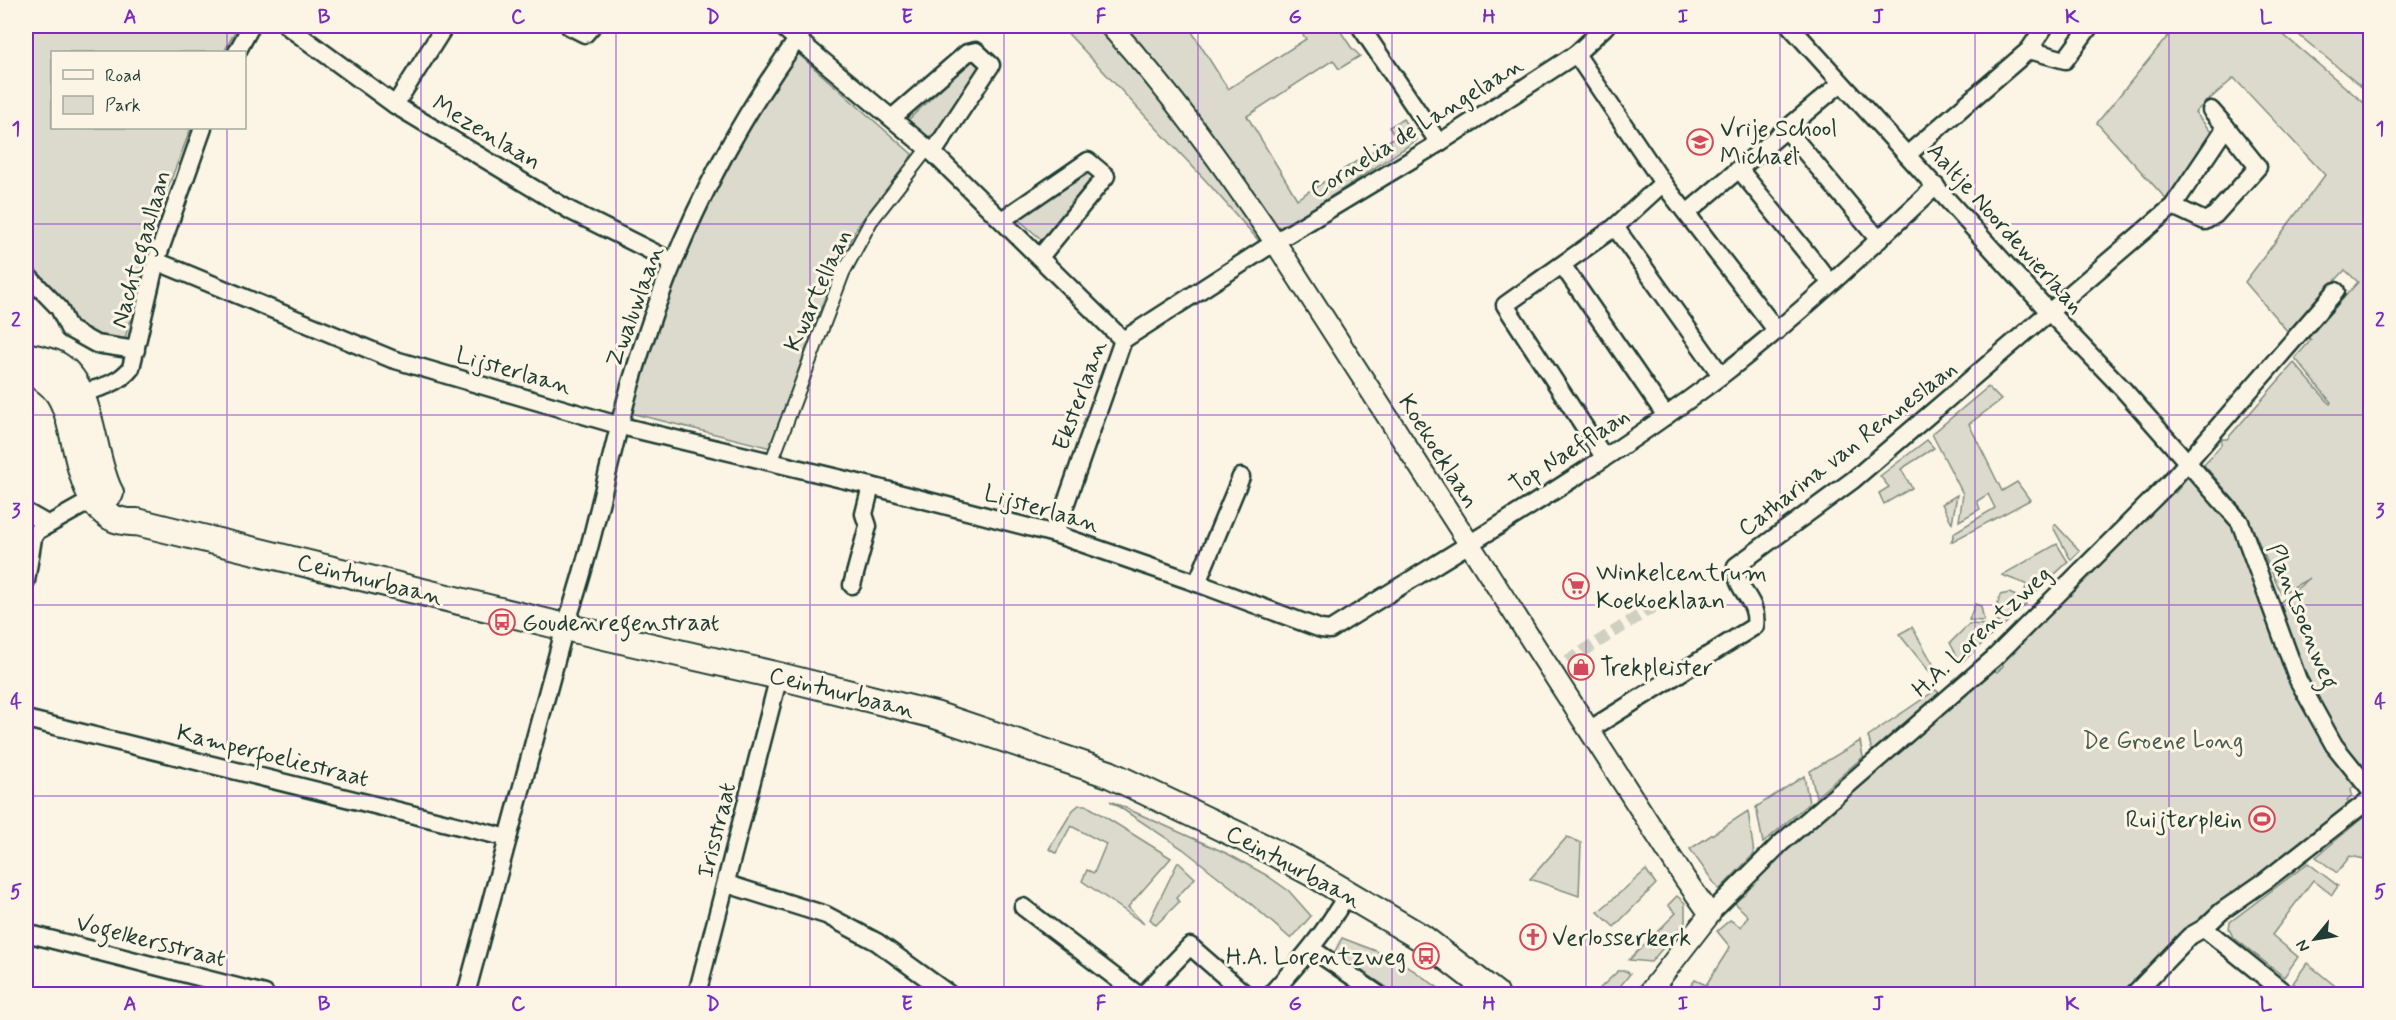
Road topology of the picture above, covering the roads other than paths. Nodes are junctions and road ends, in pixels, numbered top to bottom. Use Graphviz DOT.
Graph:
graph roads {
  1 [pos="251,26"];
  2 [pos="287,26"];
  3 [pos="445,26"];
  4 [pos="569,26"];
  5 [pos="592,26"];
  6 [pos="781,26"];
  7 [pos="1110,26"];
  8 [pos="1360,26"];
  9 [pos="1606,26"];
  10 [pos="1790,26"];
  11 [pos="2045,26"];
  12 [pos="2090,26"];
  13 [pos="802,32"];
  14 [pos="2029,50"];
  15 [pos="238,51"];
  16 [pos="1576,54"];
  17 [pos="1841,83"];
  18 [pos="395,105"];
  19 [pos="2211,110"];
  20 [pos="893,117"];
  21 [pos="2226,127"];
  22 [pos="203,129"];
  23 [pos="1786,129"];
  24 [pos="1439,143"];
  25 [pos="930,151"];
  26 [pos="1907,155"];
  27 [pos="1739,169"];
  28 [pos="1663,183"];
  29 [pos="1936,186"];
  30 [pos="2174,206"];
  31 [pos="1687,213"];
  32 [pos="1002,220"];
  33 [pos="1615,227"];
  34 [pos="1879,240"];
  35 [pos="1275,242"];
  36 [pos="1040,257"];
  37 [pos="156,261"];
  38 [pos="673,262"];
  39 [pos="1563,266"];
  40 [pos="26,274"];
  41 [pos="1830,282"];
  42 [pos="2336,291"];
  43 [pos="2050,313"];
  44 [pos="1777,331"];
  45 [pos="1123,340"];
  46 [pos="136,350"];
  47 [pos="26,356"];
  48 [pos="26,369"];
  49 [pos="1721,375"];
  50 [pos="71,396"];
  51 [pos="1666,416"];
  52 [pos="621,426"];
  53 [pos="1604,457"];
  54 [pos="2187,462"];
  55 [pos="771,463"];
  56 [pos="1241,477"];
  57 [pos="871,486"];
  58 [pos="101,495"];
  59 [pos="26,512"];
  60 [pos="47,524"];
  61 [pos="1055,534"];
  62 [pos="1468,543"];
  63 [pos="26,581"];
  64 [pos="1197,583"];
  65 [pos="852,585"];
  66 [pos="566,627"];
  67 [pos="778,676"];
  68 [pos="26,719"];
  69 [pos="1589,730"];
  70 [pos="2370,790"];
  71 [pos="2370,799"];
  72 [pos="508,838"];
  73 [pos="727,884"];
  74 [pos="1347,894"];
  75 [pos="1023,907"];
  76 [pos="1710,915"];
  77 [pos="2204,928"];
  78 [pos="26,933"];
  79 [pos="1312,949"];
  80 [pos="265,994"];
  81 [pos="466,994"];
  82 [pos="697,994"];
  83 [pos="949,994"];
  84 [pos="1137,994"];
  85 [pos="1144,994"];
  86 [pos="1245,994"];
  87 [pos="1271,994"];
  88 [pos="1378,994"];
  89 [pos="1495,994"];
  90 [pos="1648,994"];
  91 [pos="2134,994"];
  92 [pos="2286,994"];
  1 -- 15 [label="street"];
  2 -- 18 [label="street, Mezenlaan"];
  3 -- 18 [label="street"];
  4 -- 5 [label="street"];
  6 -- 13 [label="street"];
  7 -- 35 [label="street, Koekoeklaan"];
  8 -- 24 [label="street"];
  9 -- 16 [label="street, Cornelia de Langelaan"];
  10 -- 17 [label="street, Aaltje Noordewierlaan"];
  11 -- 14 [label="street"];
  12 -- 14 [label="street"];
  13 -- 20 [label="street"];
  13 -- 38 [label="street, Zwaluwlaan"];
  14 -- 26 [label="street"];
  16 -- 24 [label="street, Cornelia de Langelaan"];
  16 -- 28 [label="street"];
  17 -- 23 [label="street"];
  17 -- 26 [label="street, Aaltje Noordewierlaan"];
  18 -- 38 [label="street, Mezenlaan"];
  19 -- 21 [label="street"];
  20 -- 25 [label="street"];
  20 -- 25 [label="street"];
  21 -- 30 [label="street, Catharina van Renneslaan"];
  21 -- 30 [label="street"];
  22 -- 37 [label="street, Nachtegaallaan"];
  23 -- 27 [label="street"];
  23 -- 34 [label="street"];
  24 -- 35 [label="street, Cornelia de Langelaan"];
  25 -- 32 [label="street"];
  25 -- 55 [label="street, Kwartellaan"];
  26 -- 29 [label="street, Aaltje Noordewierlaan"];
  27 -- 31 [label="street"];
  27 -- 41 [label="street"];
  28 -- 31 [label="street"];
  28 -- 33 [label="street"];
  29 -- 34 [label="street, Top Naefflaan"];
  29 -- 43 [label="street, Aaltje Noordewierlaan"];
  30 -- 43 [label="street, Catharina van Renneslaan"];
  31 -- 44 [label="street"];
  32 -- 36 [label="street"];
  32 -- 36 [label="street"];
  33 -- 39 [label="street"];
  33 -- 49 [label="street"];
  34 -- 41 [label="street, Top Naefflaan"];
  35 -- 45 [label="street, Eksterlaan"];
  35 -- 62 [label="street, Koekoeklaan"];
  36 -- 45 [label="street"];
  37 -- 46 [label="street, Nachtegaallaan"];
  37 -- 52 [label="street, Lijsterlaan"];
  38 -- 52 [label="street, Zwaluwlaan"];
  39 -- 51 [label="street, Top Naefflaan"];
  39 -- 53 [label="street"];
  40 -- 46 [label="street, Nachtegaallaan"];
  41 -- 44 [label="street, Top Naefflaan"];
  42 -- 54 [label="street, H.A. Lorentzweg"];
  43 -- 54 [label="street, Aaltje Noordewierlaan"];
  43 -- 69 [label="street, Catharina van Renneslaan"];
  44 -- 49 [label="street, Top Naefflaan"];
  45 -- 61 [label="street, Eksterlaan"];
  46 -- 50 [label="street, Nachtegaallaan"];
  47 -- 50 [label="main road, Ceintuurbaan"];
  48 -- 50 [label="main road"];
  49 -- 51 [label="street, Top Naefflaan"];
  50 -- 58 [label="main road, Ceintuurbaan"];
  51 -- 53 [label="street, Top Naefflaan"];
  52 -- 55 [label="street, Lijsterlaan"];
  52 -- 66 [label="street, Zwaluwlaan"];
  53 -- 62 [label="street, Top Naefflaan"];
  54 -- 70 [label="street, Plantsoenweg"];
  54 -- 76 [label="street, H.A. Lorentzweg"];
  55 -- 57 [label="street, Lijsterlaan"];
  56 -- 64 [label="street"];
  57 -- 61 [label="street, Lijsterlaan"];
  57 -- 65 [label="street"];
  58 -- 60 [label="street"];
  58 -- 66 [label="main road, Ceintuurbaan"];
  59 -- 60 [label="street"];
  60 -- 63 [label="street"];
  61 -- 64 [label="street, Lijsterlaan"];
  62 -- 64 [label="street, Lijsterlaan"];
  62 -- 69 [label="street, Koekoeklaan"];
  66 -- 67 [label="main road, Ceintuurbaan"];
  66 -- 72 [label="street"];
  67 -- 73 [label="street, Irisstraat"];
  67 -- 74 [label="main road, Ceintuurbaan"];
  68 -- 72 [label="street, Kamperfoeliestraat"];
  69 -- 76 [label="street, Koekoeklaan"];
  71 -- 77 [label="street"];
  72 -- 81 [label="street"];
  73 -- 82 [label="street, Irisstraat"];
  73 -- 83 [label="street"];
  74 -- 79 [label="street"];
  74 -- 89 [label="main road, Ceintuurbaan"];
  75 -- 84 [label="street"];
  76 -- 90 [label="street, H.A. Lorentzweg"];
  77 -- 91 [label="street"];
  77 -- 92 [label="street"];
  78 -- 80 [label="street, Vogelkersstraat"];
  79 -- 87 [label="street"];
  79 -- 88 [label="street"];
  85 -- 86 [label="street"];
}
